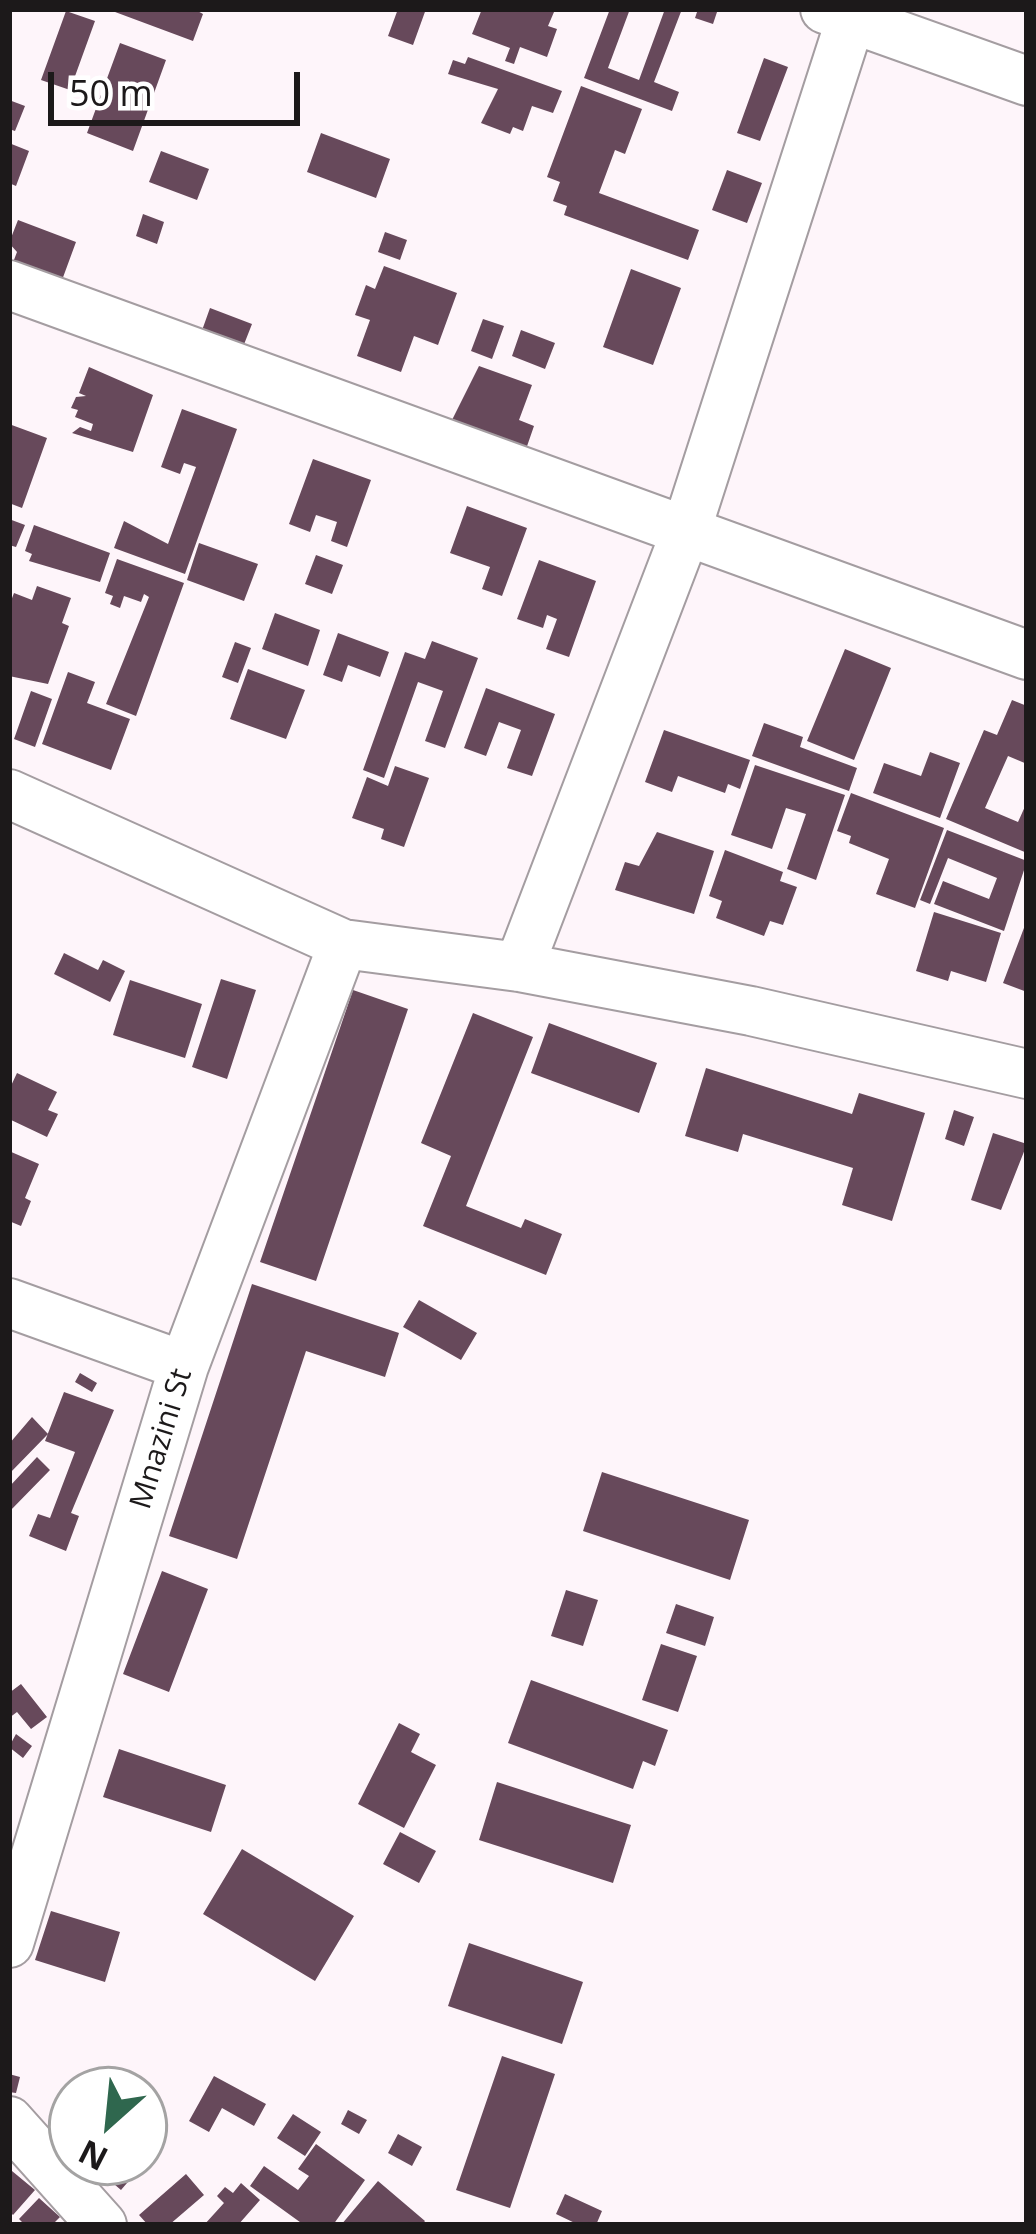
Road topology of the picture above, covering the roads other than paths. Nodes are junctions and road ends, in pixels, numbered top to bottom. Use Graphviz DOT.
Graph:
graph roads {
  1 [pos="844,12"];
  2 [pos="1027,81"];
  3 [pos="9,284"];
  4 [pos="686,531"];
  5 [pos="1027,655"];
  6 [pos="9,794"];
  7 [pos="344,944"];
  8 [pos="520,967"];
  9 [pos="1027,1074"];
  10 [pos="9,1303"];
  11 [pos="184,1366"];
  12 [pos="9,1943"];
  13 [pos="9,2121"];
  14 [pos="102,2225"];
  1 -- 2 [label="street"];
  1 -- 4 [label="street"];
  3 -- 4 [label="street"];
  4 -- 5 [label="street"];
  4 -- 8 [label="street"];
  6 -- 7 [label="street"];
  7 -- 8 [label="street"];
  7 -- 11 [label="street, Mnazini St"];
  8 -- 9 [label="street"];
  10 -- 11 [label="street"];
  11 -- 12 [label="street, Mnazini St"];
  13 -- 14 [label="street"];
}
